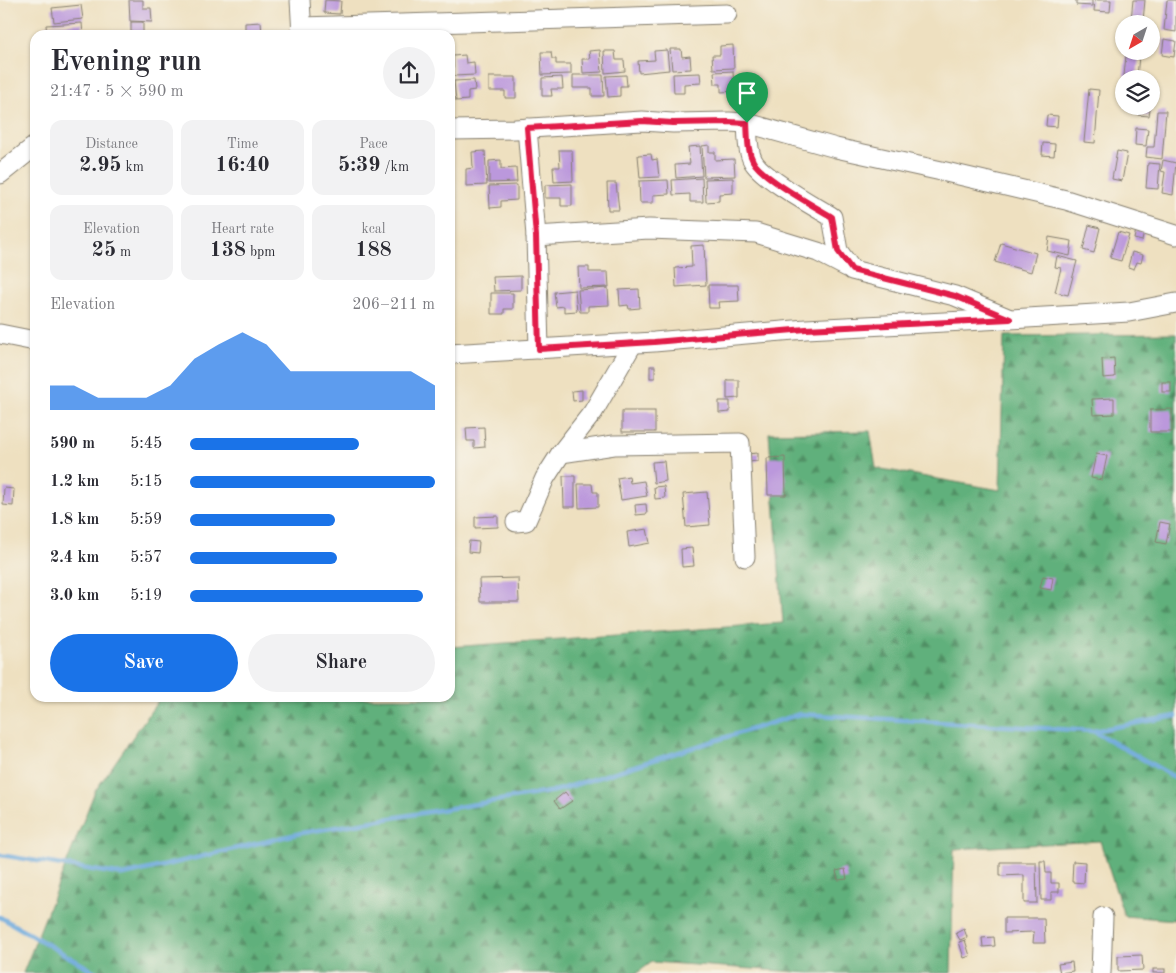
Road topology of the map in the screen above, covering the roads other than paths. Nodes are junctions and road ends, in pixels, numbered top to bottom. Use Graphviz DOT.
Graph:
graph roads {
  1 [pos="300,0"];
  2 [pos="727,14"];
  3 [pos="302,30"];
  4 [pos="327,30"];
  5 [pos="747,123"];
  6 [pos="527,128"];
  7 [pos="455,130"];
  8 [pos="30,150"];
  9 [pos="0,174"];
  10 [pos="1176,235"];
  11 [pos="536,236"];
  12 [pos="852,270"];
  13 [pos="1176,303"];
  14 [pos="1010,319"];
  15 [pos="0,334"];
  16 [pos="30,339"];
  17 [pos="633,344"];
  18 [pos="539,349"];
  19 [pos="455,354"];
  20 [pos="561,453"];
  21 [pos="516,522"];
  22 [pos="744,557"];
  23 [pos="1103,918"];
  24 [pos="1101,973"];
  1 -- 3 [label="street"];
  2 -- 4 [label="street"];
  5 -- 6 [label="street"];
  5 -- 10 [label="street"];
  5 -- 12 [label="street"];
  6 -- 7 [label="street"];
  6 -- 11 [label="street"];
  8 -- 9 [label="street"];
  11 -- 12 [label="street"];
  11 -- 18 [label="street"];
  12 -- 14 [label="street"];
  13 -- 14 [label="street"];
  14 -- 17 [label="street"];
  15 -- 16 [label="street"];
  17 -- 18 [label="street"];
  17 -- 20 [label="street"];
  18 -- 19 [label="street"];
  20 -- 21 [label="street"];
  20 -- 22 [label="street"];
  23 -- 24 [label="street"];
}
